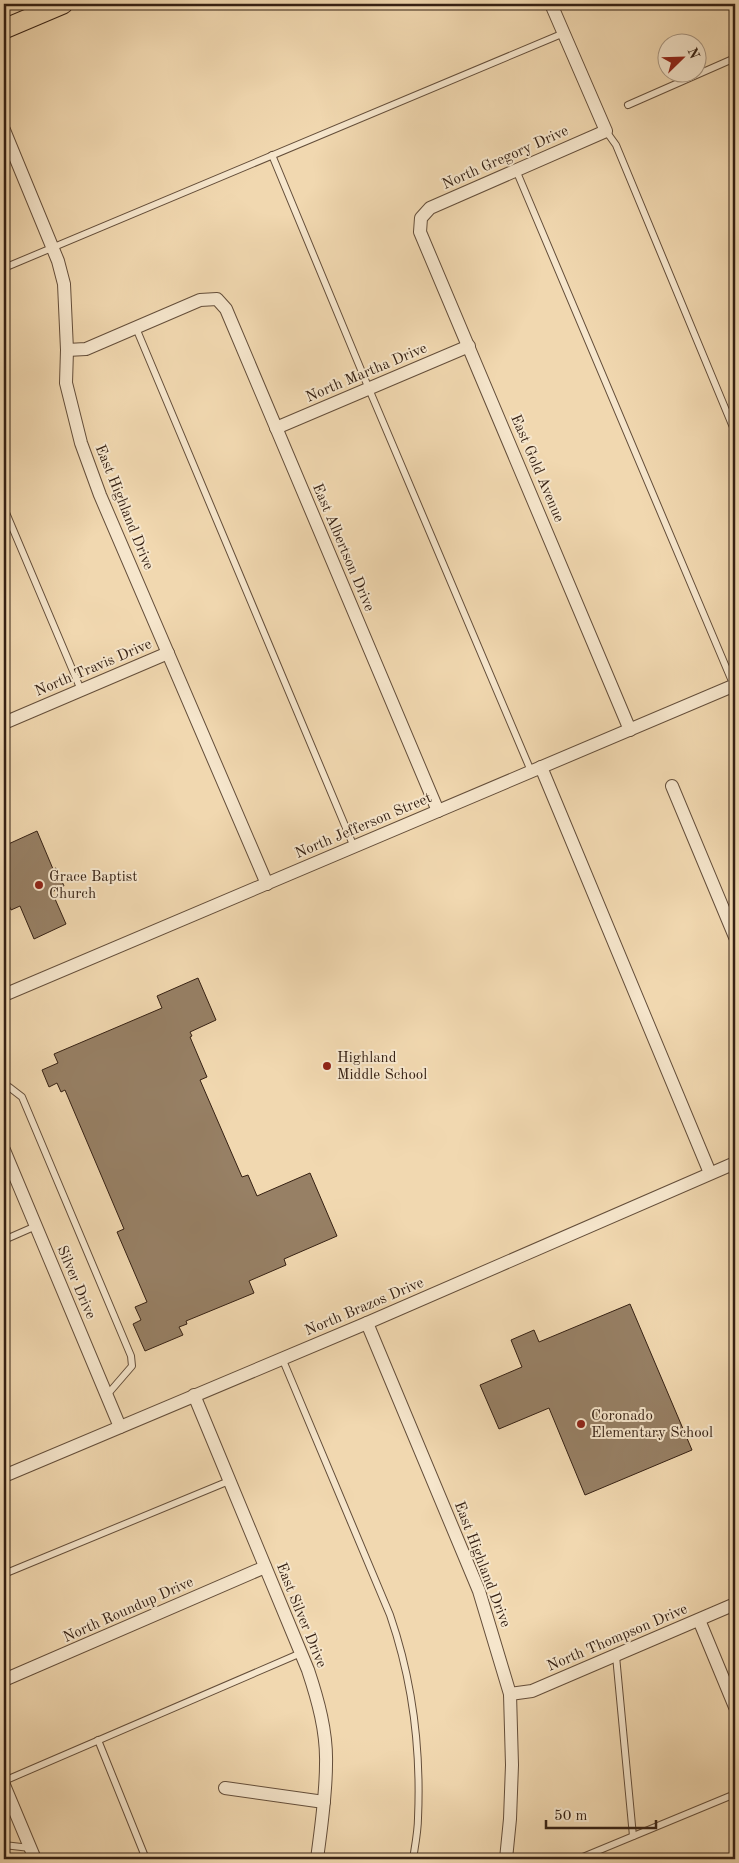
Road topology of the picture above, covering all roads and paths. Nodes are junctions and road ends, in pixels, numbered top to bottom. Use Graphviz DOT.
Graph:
graph roads {
  1 [pos="63,4"];
  2 [pos="551,4"];
  3 [pos="4,29"];
  4 [pos="564,33"];
  5 [pos="735,58"];
  6 [pos="628,105"];
  7 [pos="4,130"];
  8 [pos="606,130"];
  9 [pos="272,155"];
  10 [pos="516,170"];
  11 [pos="421,218"];
  12 [pos="54,247"];
  13 [pos="4,268"];
  14 [pos="136,328"];
  15 [pos="469,346"];
  16 [pos="67,350"];
  17 [pos="368,389"];
  18 [pos="276,428"];
  19 [pos="735,432"];
  20 [pos="4,508"];
  21 [pos="168,653"];
  22 [pos="734,686"];
  23 [pos="81,690"];
  24 [pos="4,723"];
  25 [pos="630,730"];
  26 [pos="536,769"];
  27 [pos="672,786"];
  28 [pos="438,811"];
  29 [pos="354,847"];
  30 [pos="267,884"];
  31 [pos="735,937"];
  32 [pos="4,995"];
  33 [pos="4,1085"];
  34 [pos="4,1150"];
  35 [pos="735,1162"];
  36 [pos="710,1173"];
  37 [pos="36,1226"];
  38 [pos="4,1240"];
  39 [pos="367,1322"];
  40 [pos="282,1358"];
  41 [pos="107,1395"];
  42 [pos="194,1396"];
  43 [pos="120,1427"];
  44 [pos="4,1476"];
  45 [pos="229,1480"];
  46 [pos="265,1567"];
  47 [pos="4,1574"];
  48 [pos="735,1604"];
  49 [pos="699,1620"];
  50 [pos="301,1653"];
  51 [pos="616,1656"];
  52 [pos="4,1680"];
  53 [pos="510,1694"];
  54 [pos="735,1707"];
  55 [pos="98,1740"];
  56 [pos="4,1780"];
  57 [pos="4,1785"];
  58 [pos="225,1788"];
  59 [pos="735,1794"];
  60 [pos="324,1802"];
  61 [pos="633,1836"];
  62 [pos="4,1845"];
  63 [pos="33,1854"];
  64 [pos="146,1859"];
  65 [pos="317,1859"];
  66 [pos="413,1859"];
  67 [pos="506,1859"];
  68 [pos="578,1859"];
  1 -- 3 [label="main road"];
  2 -- 4 [label="street"];
  4 -- 8 [label="street"];
  4 -- 9 [label="lane"];
  5 -- 6 [label="lane"];
  7 -- 12 [label="street, East Highland Drive"];
  8 -- 10 [label="street, North Gregory Drive"];
  8 -- 19 [label="lane"];
  9 -- 12 [label="lane"];
  9 -- 17 [label="lane"];
  10 -- 11 [label="street, North Gregory Drive"];
  10 -- 22 [label="lane"];
  11 -- 15 [label="street, East Gold Avenue"];
  12 -- 13 [label="lane"];
  12 -- 16 [label="street, East Highland Drive"];
  14 -- 16 [label="street"];
  14 -- 18 [label="street, East Albertson Drive"];
  14 -- 29 [label="lane"];
  15 -- 17 [label="street, North Martha Drive"];
  15 -- 25 [label="street, East Gold Avenue"];
  16 -- 21 [label="street, East Highland Drive"];
  17 -- 18 [label="street, North Martha Drive"];
  17 -- 26 [label="lane"];
  18 -- 28 [label="street, East Albertson Drive"];
  20 -- 23 [label="lane"];
  21 -- 23 [label="street, North Travis Drive"];
  21 -- 30 [label="street, East Highland Drive"];
  22 -- 25 [label="street, North Jefferson Street"];
  23 -- 24 [label="street, North Travis Drive"];
  25 -- 26 [label="street, North Jefferson Street"];
  26 -- 28 [label="street, North Jefferson Street"];
  26 -- 36 [label="street"];
  27 -- 31 [label="street"];
  28 -- 29 [label="street, North Jefferson Street"];
  29 -- 30 [label="street, North Jefferson Street"];
  30 -- 32 [label="street, North Jefferson Street"];
  33 -- 41 [label="lane"];
  34 -- 37 [label="street, Silver Drive"];
  35 -- 36 [label="street, North Brazos Drive"];
  36 -- 39 [label="street, North Brazos Drive"];
  37 -- 38 [label="lane"];
  37 -- 41 [label="street, Silver Drive"];
  39 -- 40 [label="street, North Brazos Drive"];
  39 -- 53 [label="street, East Highland Drive"];
  40 -- 42 [label="street, North Brazos Drive"];
  40 -- 66 [label="lane"];
  41 -- 43 [label="street, Silver Drive"];
  42 -- 43 [label="street, North Brazos Drive"];
  42 -- 45 [label="street, East Silver Drive"];
  43 -- 44 [label="street, North Brazos Drive"];
  45 -- 46 [label="street, East Silver Drive"];
  45 -- 47 [label="lane"];
  46 -- 50 [label="street, East Silver Drive"];
  46 -- 52 [label="street, North Roundup Drive"];
  48 -- 49 [label="street, North Thompson Drive"];
  49 -- 51 [label="street, North Thompson Drive"];
  49 -- 54 [label="street"];
  50 -- 55 [label="lane"];
  50 -- 60 [label="street, East Silver Drive"];
  51 -- 53 [label="street, North Thompson Drive"];
  51 -- 61 [label="lane"];
  53 -- 67 [label="street, East Highland Drive"];
  55 -- 56 [label="lane"];
  55 -- 64 [label="lane"];
  57 -- 63 [label="street"];
  58 -- 60 [label="street"];
  59 -- 61 [label="lane"];
  60 -- 65 [label="street, East Silver Drive"];
  61 -- 68 [label="lane"];
  62 -- 63 [label="lane"];
}
